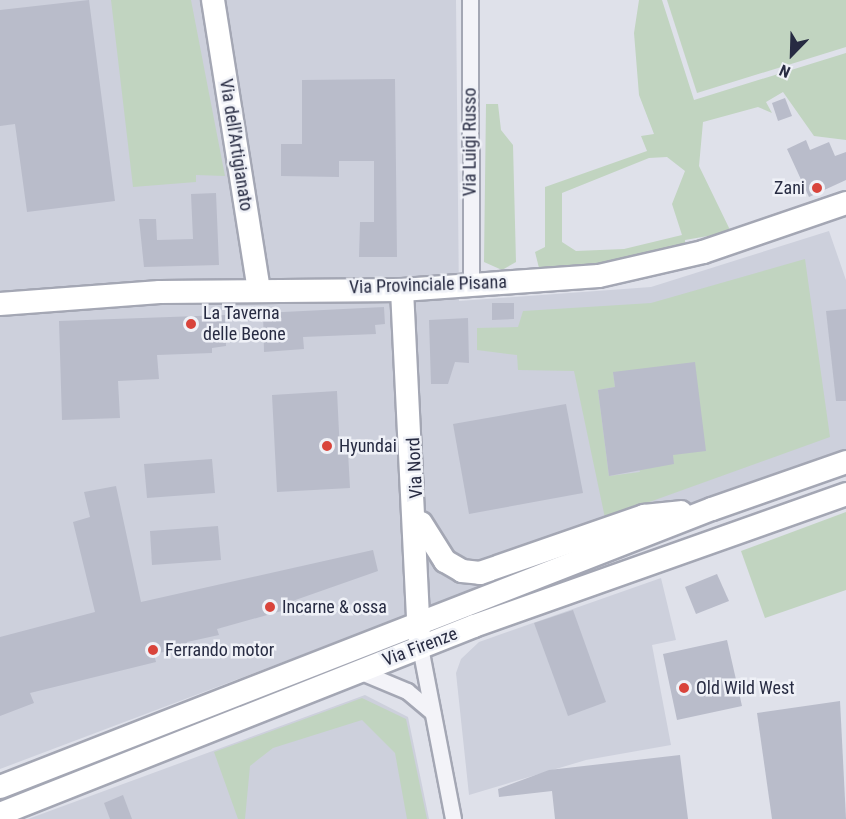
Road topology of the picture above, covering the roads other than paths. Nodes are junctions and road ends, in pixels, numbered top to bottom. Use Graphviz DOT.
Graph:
graph roads {
  1 [pos="213,0"];
  2 [pos="470,0"];
  3 [pos="846,203"];
  4 [pos="471,285"];
  5 [pos="259,289"];
  6 [pos="402,290"];
  7 [pos="0,304"];
  8 [pos="846,462"];
  9 [pos="846,494"];
  10 [pos="712,509"];
  11 [pos="417,513"];
  12 [pos="418,623"];
  13 [pos="420,647"];
  14 [pos="359,671"];
  15 [pos="432,712"];
  16 [pos="0,787"];
  17 [pos="0,814"];
  18 [pos="453,819"];
  1 -- 5 [label="street, Via dell'Artigianato"];
  2 -- 4 [label="street, Via Luigi Russo"];
  3 -- 4 [label="street, Via Provinciale Pisana"];
  4 -- 6 [label="street, Via Provinciale Pisana"];
  5 -- 6 [label="street, Via Provinciale Pisana"];
  5 -- 7 [label="street, Via Provinciale Pisana"];
  6 -- 11 [label="street, Via Nord"];
  8 -- 10 [label="street, Via Firenze"];
  9 -- 13 [label="street, Via Firenze"];
  10 -- 11 [label="street, Via Firenze"];
  10 -- 12 [label="street, Via Firenze"];
  11 -- 12 [label="street, Via Nord"];
  12 -- 13 [label="street, Via Nord"];
  12 -- 16 [label="street, Via Firenze"];
  13 -- 14 [label="street, Via Firenze"];
  13 -- 15 [label="street"];
  14 -- 15 [label="street"];
  14 -- 17 [label="street, Via Firenze"];
  15 -- 18 [label="street"];
}
